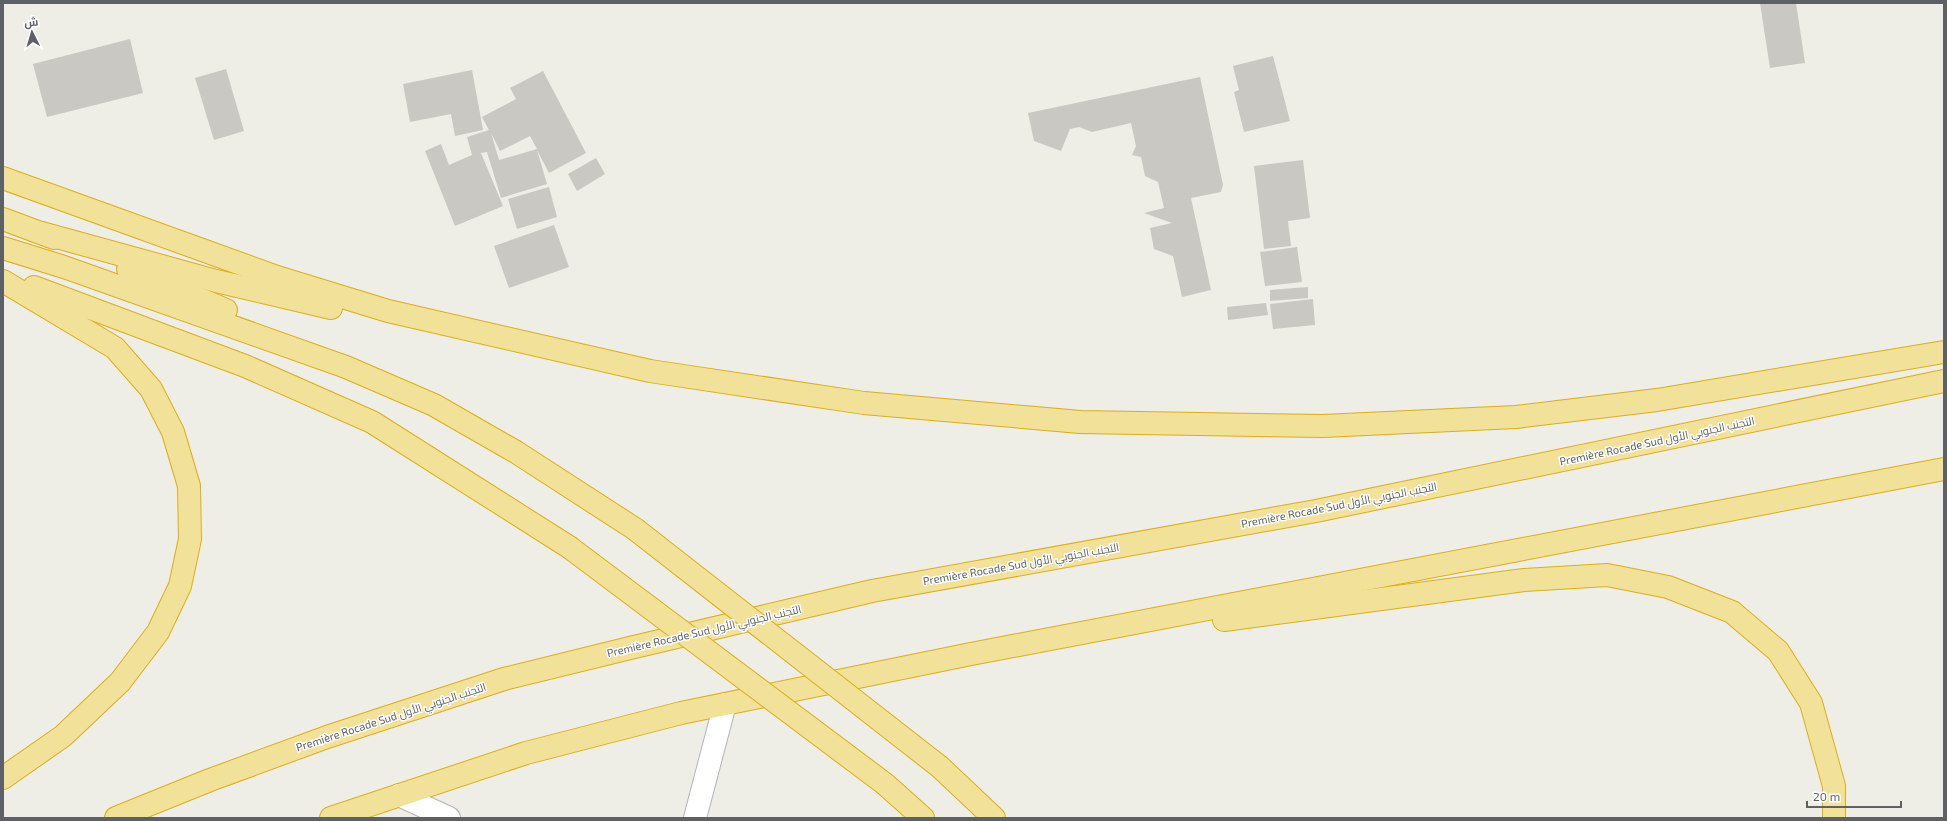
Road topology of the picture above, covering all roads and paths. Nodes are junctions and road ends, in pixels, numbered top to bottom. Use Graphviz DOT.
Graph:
graph roads {
  1 [pos="3,178"];
  2 [pos="3,219"];
  3 [pos="42,233"];
  4 [pos="3,248"];
  5 [pos="3,276"];
  6 [pos="3,281"];
  7 [pos="1944,352"];
  8 [pos="650,371"];
  9 [pos="1944,382"];
  10 [pos="434,405"];
  11 [pos="1944,469"];
  12 [pos="971,654"];
  13 [pos="725,704"];
  14 [pos="3,778"];
  15 [pos="399,795"];
  16 [pos="116,818"];
  17 [pos="331,818"];
  18 [pos="449,818"];
  19 [pos="695,818"];
  20 [pos="923,818"];
  21 [pos="994,818"];
  22 [pos="1834,818"];
  1 -- 8 [label="highway"];
  2 -- 3 [label="highway"];
  3 -- 8 [label="highway"];
  3 -- 10 [label="highway"];
  4 -- 10 [label="highway"];
  5 -- 20 [label="highway, bridge"];
  6 -- 14 [label="highway"];
  7 -- 8 [label="highway"];
  9 -- 16 [label="highway, Première Rocade Sud التجنب الجنوبي الأول"];
  10 -- 21 [label="highway, bridge"];
  11 -- 12 [label="highway"];
  12 -- 13 [label="highway"];
  12 -- 22 [label="highway"];
  13 -- 15 [label="highway"];
  13 -- 19 [label="street"];
  15 -- 17 [label="highway"];
  15 -- 18 [label="street"];
}
